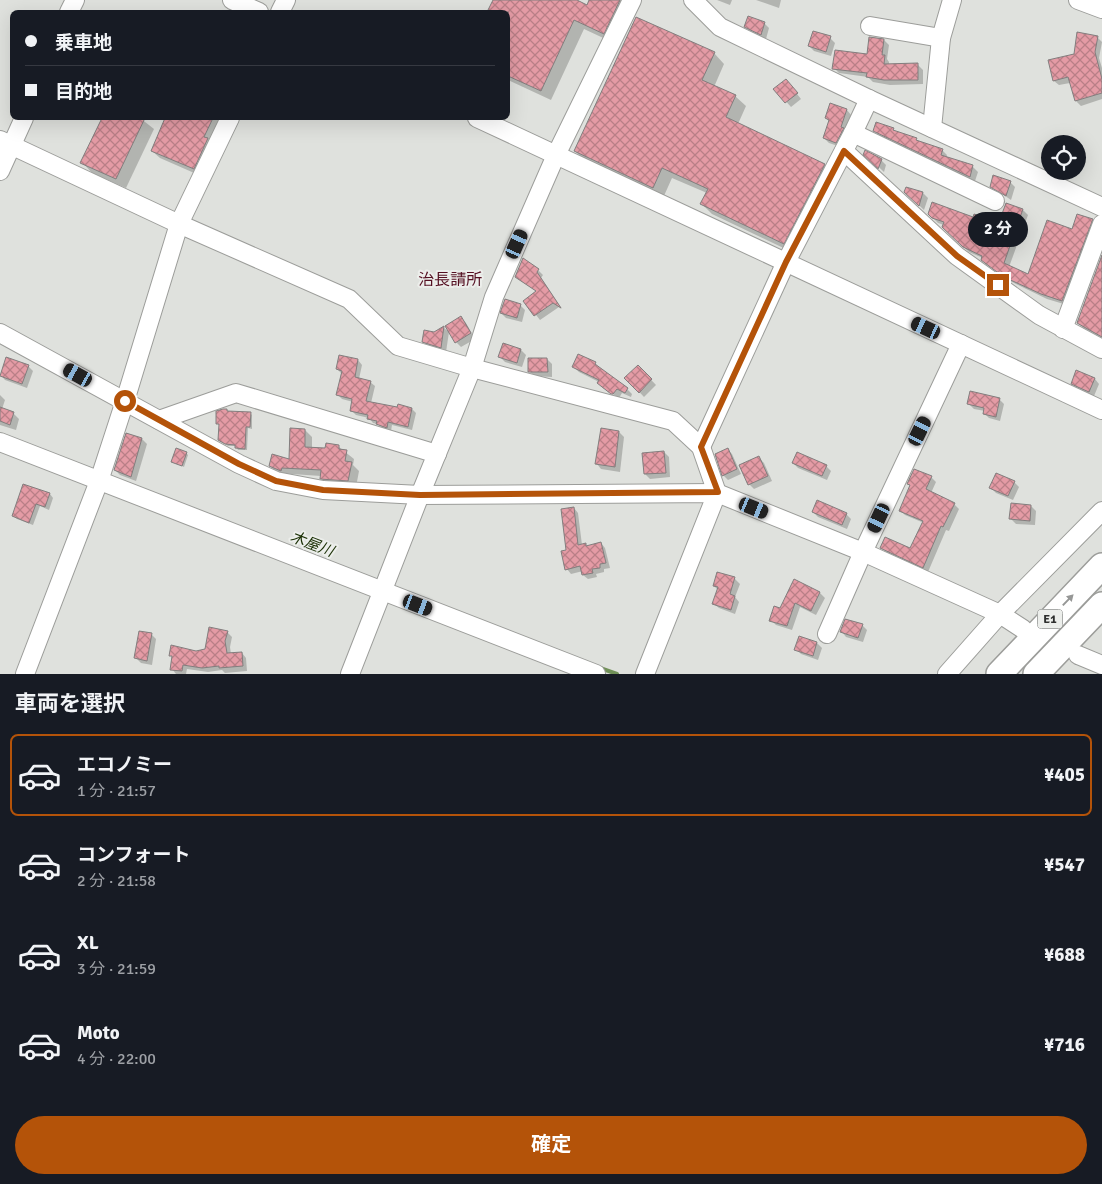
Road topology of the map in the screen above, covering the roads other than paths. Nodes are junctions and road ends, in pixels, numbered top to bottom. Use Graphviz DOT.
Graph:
graph roads {
  1 [pos="232,0"];
  2 [pos="632,0"];
  3 [pos="693,0"];
  4 [pos="952,0"];
  5 [pos="1078,0"];
  6 [pos="1102,9"];
  7 [pos="254,10"];
  8 [pos="870,26"];
  9 [pos="941,38"];
  10 [pos="869,99"];
  11 [pos="23,120"];
  12 [pos="229,120"];
  13 [pos="481,120"];
  14 [pos="932,128"];
  15 [pos="854,133"];
  16 [pos="6,143"];
  17 [pos="844,151"];
  18 [pos="556,156"];
  19 [pos="0,172"];
  20 [pos="995,201"];
  21 [pos="1102,207"];
  22 [pos="180,224"];
  23 [pos="1102,224"];
  24 [pos="786,262"];
  25 [pos="1063,329"];
  26 [pos="0,333"];
  27 [pos="961,344"];
  28 [pos="1102,349"];
  29 [pos="472,368"];
  30 [pos="125,401"];
  31 [pos="1101,408"];
  32 [pos="159,420"];
  33 [pos="0,442"];
  34 [pos="701,447"];
  35 [pos="437,454"];
  36 [pos="100,476"];
  37 [pos="718,492"];
  38 [pos="420,495"];
  39 [pos="1102,511"];
  40 [pos="863,552"];
  41 [pos="1102,566"];
  42 [pos="384,587"];
  43 [pos="1102,605"];
  44 [pos="1000,614"];
  45 [pos="1023,628"];
  46 [pos="827,634"];
  47 [pos="1078,655"];
  48 [pos="1098,666"];
  49 [pos="25,674"];
  50 [pos="350,674"];
  51 [pos="596,674"];
  52 [pos="645,674"];
  53 [pos="947,674"];
  54 [pos="999,674"];
  55 [pos="1036,674"];
  1 -- 7 [label="street"];
  2 -- 18 [label="street"];
  3 -- 10 [label="street"];
  4 -- 9 [label="street"];
  5 -- 6 [label="street"];
  8 -- 9 [label="street"];
  9 -- 14 [label="street"];
  10 -- 14 [label="street"];
  10 -- 15 [label="street"];
  11 -- 16 [label="street"];
  12 -- 22 [label="street"];
  13 -- 18 [label="street"];
  14 -- 21 [label="street"];
  15 -- 17 [label="street"];
  15 -- 20 [label="street"];
  16 -- 19 [label="street"];
  16 -- 22 [label="street"];
  17 -- 24 [label="street"];
  17 -- 25 [label="street"];
  18 -- 24 [label="street"];
  18 -- 29 [label="street"];
  22 -- 29 [label="street"];
  22 -- 30 [label="street"];
  23 -- 25 [label="street"];
  24 -- 27 [label="street"];
  24 -- 34 [label="street"];
  25 -- 28 [label="street"];
  26 -- 30 [label="street"];
  27 -- 31 [label="street"];
  27 -- 40 [label="street"];
  29 -- 34 [label="street"];
  29 -- 35 [label="street"];
  30 -- 32 [label="street"];
  30 -- 36 [label="street"];
  32 -- 35 [label="street"];
  32 -- 38 [label="street"];
  33 -- 36 [label="street"];
  34 -- 37 [label="street"];
  35 -- 38 [label="street"];
  36 -- 42 [label="street"];
  36 -- 49 [label="street"];
  37 -- 38 [label="street"];
  37 -- 40 [label="street"];
  37 -- 52 [label="street"];
  38 -- 42 [label="street"];
  39 -- 44 [label="street"];
  40 -- 44 [label="street"];
  40 -- 46 [label="street"];
  54 -- 41 [label="highway, E1, one-way"];
  42 -- 50 [label="street"];
  42 -- 51 [label="street"];
  43 -- 55 [label="highway, E1"];
  44 -- 45 [label="street"];
  44 -- 53 [label="street"];
  47 -- 48 [label="street"];
}
